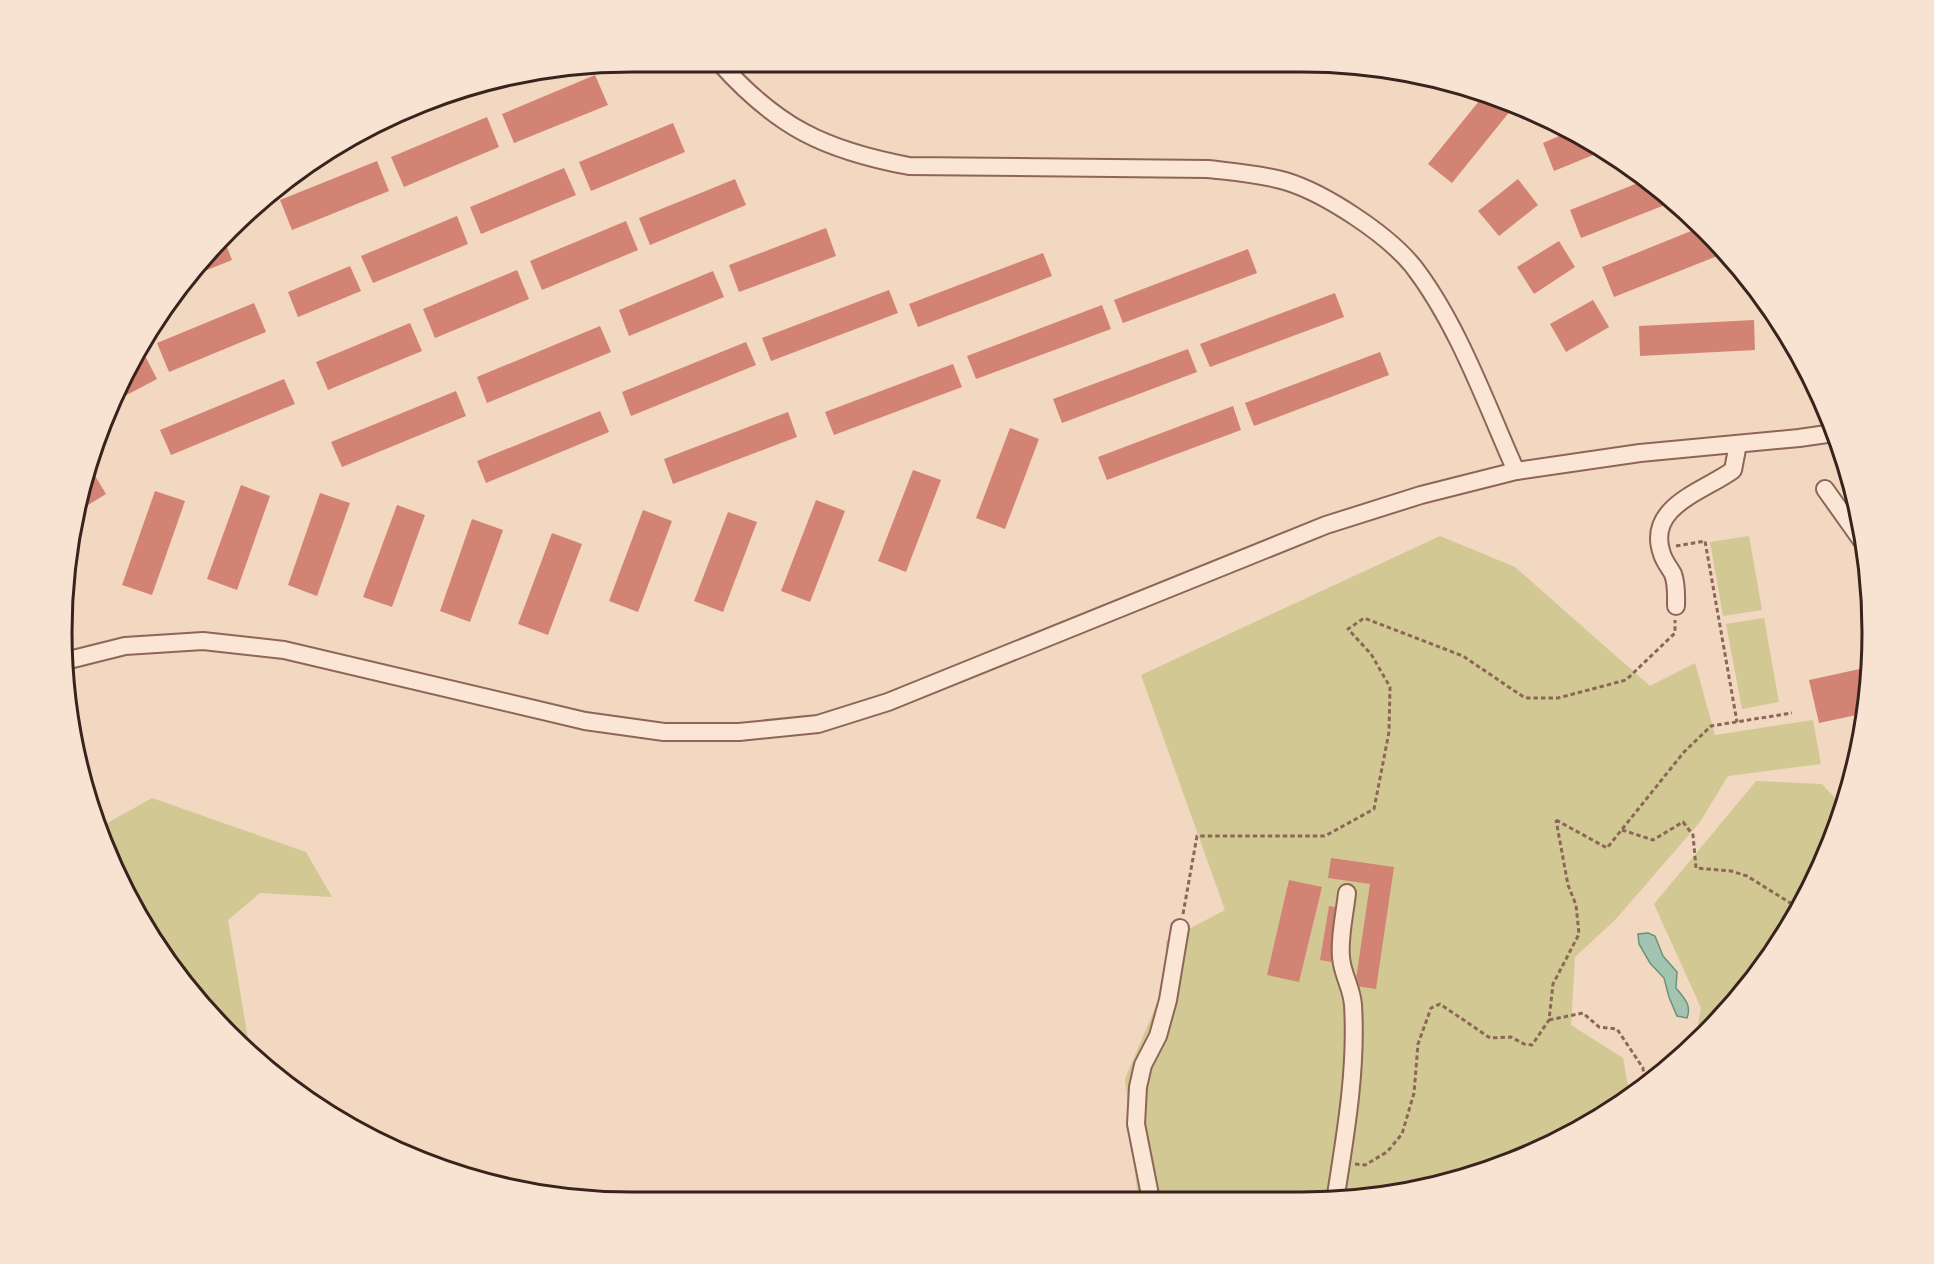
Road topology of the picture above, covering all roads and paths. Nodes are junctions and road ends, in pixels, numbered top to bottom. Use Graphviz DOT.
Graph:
graph roads {
  1 [pos="728,72"];
  2 [pos="1825,434"];
  3 [pos="1738,444"];
  4 [pos="1516,471"];
  5 [pos="1825,489"];
  6 [pos="1852,526"];
  7 [pos="1660,549"];
  8 [pos="1676,606"];
  9 [pos="73,659"];
  10 [pos="1792,713"];
  11 [pos="1737,722"];
  12 [pos="1622,830"];
  13 [pos="1347,893"];
  14 [pos="1791,904"];
  15 [pos="1180,928"];
  16 [pos="1549,1020"];
  17 [pos="1644,1075"];
  18 [pos="1341,1164"];
  19 [pos="1337,1191"];
  20 [pos="1149,1192"];
  1 -- 4 [label="street"];
  2 -- 3 [label="street"];
  3 -- 4 [label="street"];
  3 -- 7 [label="street"];
  4 -- 9 [label="street"];
  5 -- 6 [label="street"];
  7 -- 8 [label="street"];
  7 -- 11 [label="path"];
  8 -- 15 [label="path"];
  10 -- 11 [label="path"];
  11 -- 12 [label="path"];
  12 -- 14 [label="path"];
  12 -- 16 [label="path"];
  13 -- 18 [label="street"];
  15 -- 20 [label="street"];
  16 -- 17 [label="path"];
  16 -- 18 [label="path"];
  18 -- 19 [label="street"];
}
